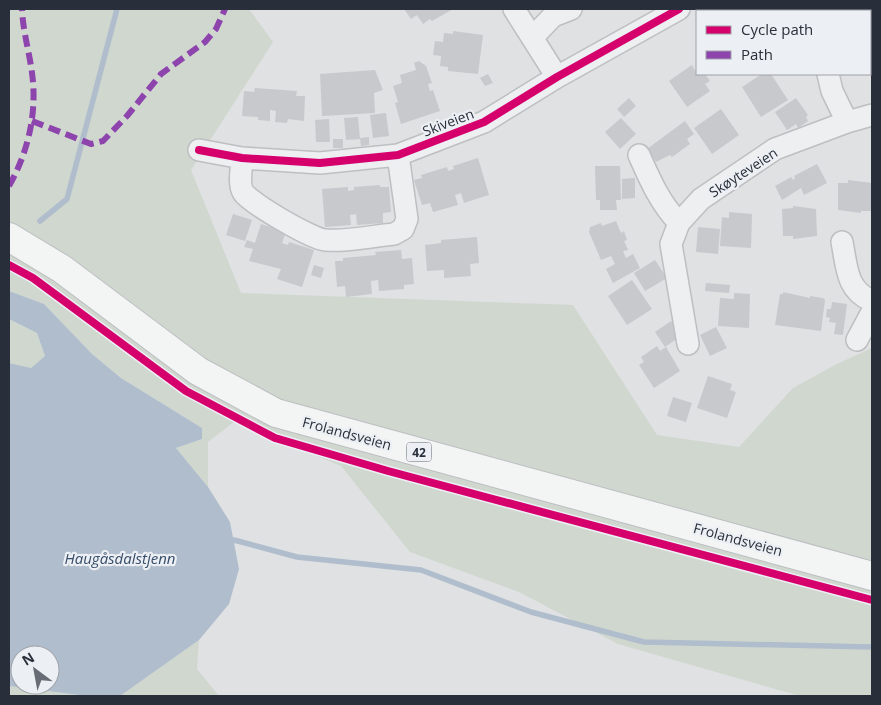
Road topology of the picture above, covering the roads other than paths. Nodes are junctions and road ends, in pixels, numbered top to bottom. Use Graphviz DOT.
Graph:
graph roads {
  1 [pos="514,9"];
  2 [pos="571,9"];
  3 [pos="679,9"];
  4 [pos="532,38"];
  5 [pos="828,75"];
  6 [pos="557,77"];
  7 [pos="872,115"];
  8 [pos="847,122"];
  9 [pos="199,150"];
  10 [pos="398,155"];
  11 [pos="639,155"];
  12 [pos="242,158"];
  13 [pos="680,223"];
  14 [pos="9,237"];
  15 [pos="842,242"];
  16 [pos="872,301"];
  17 [pos="872,312"];
  18 [pos="857,340"];
  19 [pos="688,344"];
  20 [pos="872,576"];
  1 -- 4 [label="street"];
  2 -- 4 [label="street"];
  3 -- 6 [label="street, Skiveien"];
  4 -- 6 [label="street"];
  5 -- 8 [label="street"];
  6 -- 10 [label="street, Skiveien"];
  7 -- 8 [label="street, Skøyteveien"];
  8 -- 13 [label="street, Skøyteveien"];
  9 -- 12 [label="street, Skiveien"];
  10 -- 12 [label="street, Skiveien"];
  10 -- 12 [label="street"];
  11 -- 13 [label="street"];
  13 -- 19 [label="street, Skøyteveien"];
  14 -- 20 [label="main road, Frolandsveien / 42"];
  15 -- 16 [label="street"];
  17 -- 18 [label="street"];
}
